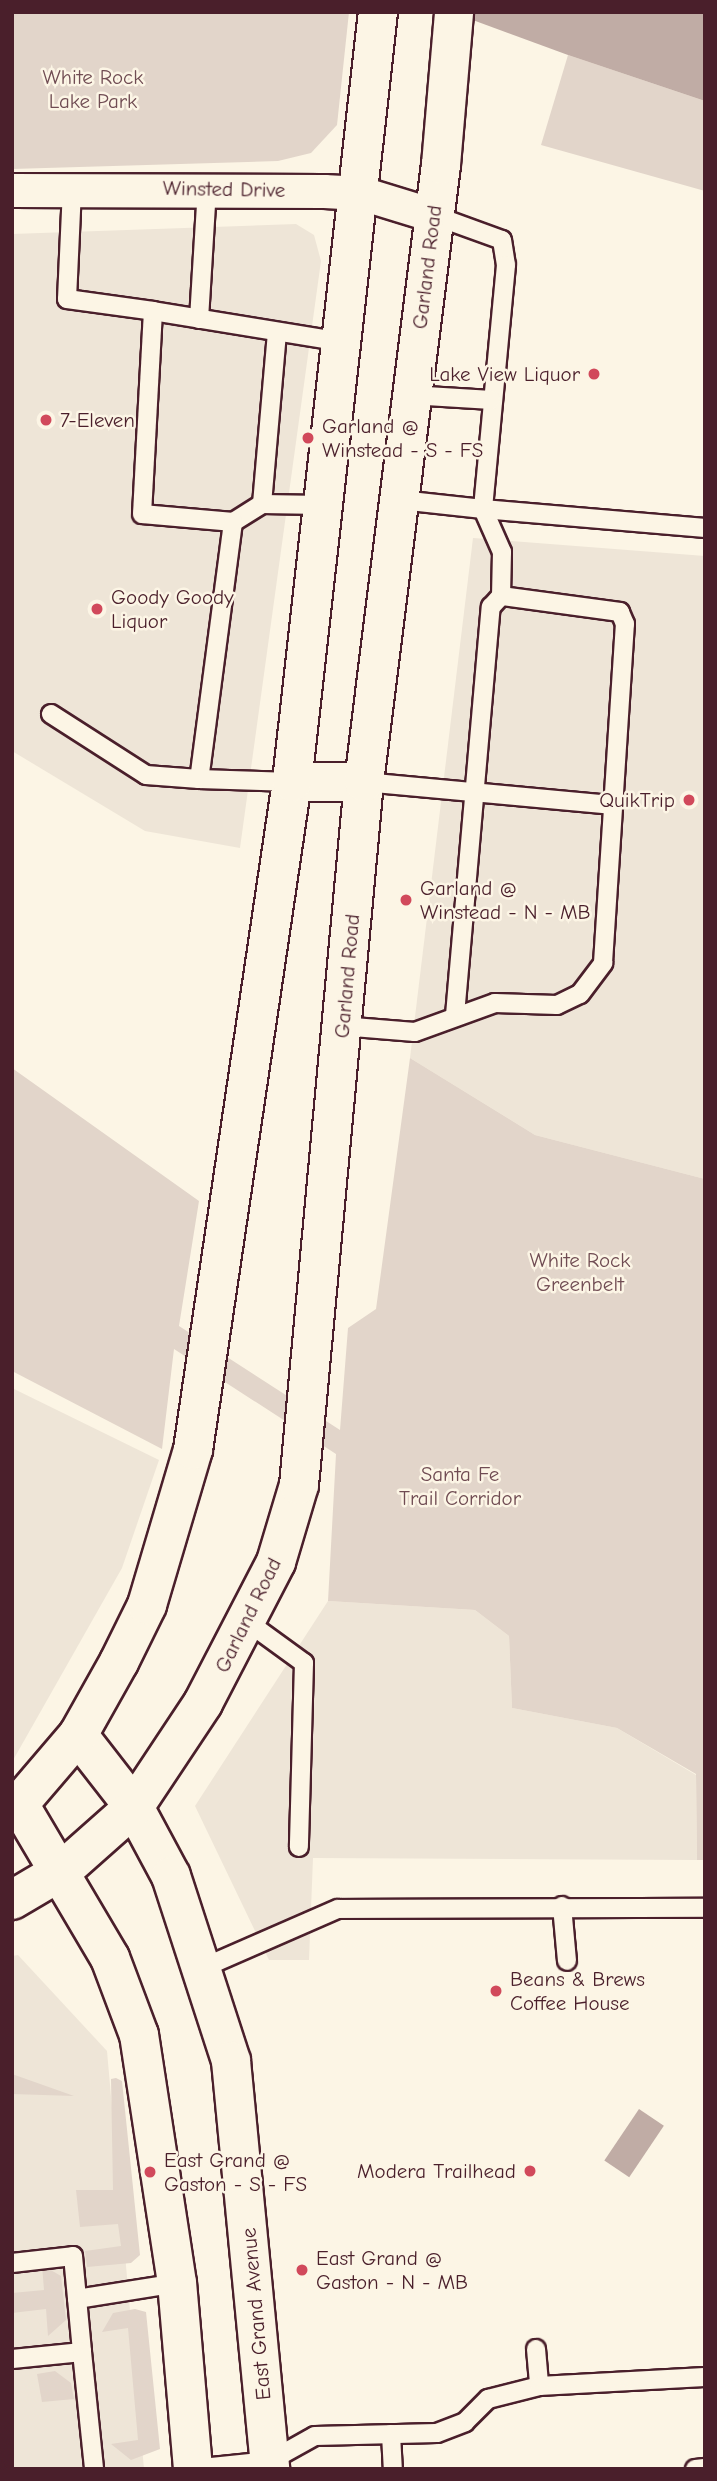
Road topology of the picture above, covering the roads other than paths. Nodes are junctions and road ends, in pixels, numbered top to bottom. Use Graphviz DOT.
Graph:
graph roads {
  1 [pos="454,12"];
  2 [pos="377,26"];
  3 [pos="207,188"];
  4 [pos="72,189"];
  5 [pos="12,190"];
  6 [pos="361,193"];
  7 [pos="433,215"];
  8 [pos="153,311"];
  9 [pos="199,319"];
  10 [pos="277,333"];
  11 [pos="344,342"];
  12 [pos="411,395"];
  13 [pos="491,400"];
  14 [pos="400,500"];
  15 [pos="262,503"];
  16 [pos="323,505"];
  17 [pos="484,509"];
  18 [pos="233,522"];
  19 [pos="705,528"];
  20 [pos="501,596"];
  21 [pos="51,714"];
  22 [pos="199,779"];
  23 [pos="292,782"];
  24 [pos="364,782"];
  25 [pos="476,792"];
  26 [pos="611,805"];
  27 [pos="455,1015"];
  28 [pos="341,1026"];
  29 [pos="249,1623"];
  30 [pos="78,1735"];
  31 [pos="16,1806"];
  32 [pos="134,1807"];
  33 [pos="299,1847"];
  34 [pos="63,1870"];
  35 [pos="12,1900"];
  36 [pos="562,1906"];
  37 [pos="705,1908"];
  38 [pos="567,1962"];
  39 [pos="205,1967"];
  40 [pos="12,2263"];
  41 [pos="177,2283"];
  42 [pos="77,2299"];
  43 [pos="536,2349"];
  44 [pos="82,2352"];
  45 [pos="12,2359"];
  46 [pos="705,2377"];
  47 [pos="539,2386"];
  48 [pos="391,2434"];
  49 [pos="274,2466"];
  50 [pos="705,2468"];
  51 [pos="94,2469"];
  52 [pos="193,2469"];
  53 [pos="393,2469"];
  54 [pos="695,2469"];
  1 -- 7 [label="main road, Garland Road"];
  2 -- 6 [label="main road"];
  3 -- 4 [label="street, Winsted Drive"];
  3 -- 6 [label="street, Winsted Drive"];
  3 -- 9 [label="lane"];
  4 -- 5 [label="street, Winsted Drive"];
  4 -- 8 [label="lane"];
  6 -- 7 [label="street, Winsted Drive"];
  6 -- 11 [label="main road"];
  7 -- 12 [label="main road, Garland Road"];
  7 -- 13 [label="lane"];
  8 -- 9 [label="lane"];
  8 -- 18 [label="lane"];
  9 -- 10 [label="lane"];
  10 -- 11 [label="lane"];
  10 -- 15 [label="lane"];
  11 -- 16 [label="main road"];
  12 -- 13 [label="lane"];
  12 -- 14 [label="main road, Garland Road"];
  13 -- 17 [label="lane"];
  14 -- 17 [label="lane"];
  14 -- 24 [label="main road, Garland Road"];
  15 -- 16 [label="lane"];
  15 -- 18 [label="lane"];
  16 -- 23 [label="main road"];
  17 -- 19 [label="lane"];
  17 -- 20 [label="lane"];
  18 -- 22 [label="lane"];
  20 -- 25 [label="lane"];
  20 -- 26 [label="lane"];
  21 -- 22 [label="lane"];
  22 -- 23 [label="lane"];
  23 -- 24 [label="main road"];
  23 -- 30 [label="main road"];
  24 -- 25 [label="lane"];
  24 -- 28 [label="main road, Garland Road"];
  25 -- 26 [label="lane"];
  25 -- 27 [label="lane"];
  26 -- 27 [label="lane"];
  27 -- 28 [label="lane"];
  28 -- 29 [label="main road, Garland Road"];
  29 -- 32 [label="main road, Garland Road"];
  29 -- 33 [label="lane"];
  30 -- 31 [label="main road"];
  30 -- 32 [label="main road, East Grand Avenue"];
  31 -- 34 [label="main road"];
  32 -- 34 [label="main road, Garland Road"];
  32 -- 39 [label="main road, East Grand Avenue"];
  34 -- 35 [label="main road, Garland Road"];
  34 -- 41 [label="main road"];
  36 -- 37 [label="lane"];
  36 -- 38 [label="lane"];
  36 -- 39 [label="lane"];
  39 -- 49 [label="main road, East Grand Avenue"];
  40 -- 42 [label="lane"];
  41 -- 42 [label="lane"];
  41 -- 52 [label="main road"];
  42 -- 44 [label="lane"];
  43 -- 47 [label="lane"];
  44 -- 45 [label="lane"];
  44 -- 51 [label="lane"];
  46 -- 47 [label="lane"];
  47 -- 48 [label="lane"];
  48 -- 49 [label="lane"];
  48 -- 53 [label="lane"];
  49 -- 52 [label="lane"];
  50 -- 54 [label="lane"];
}
